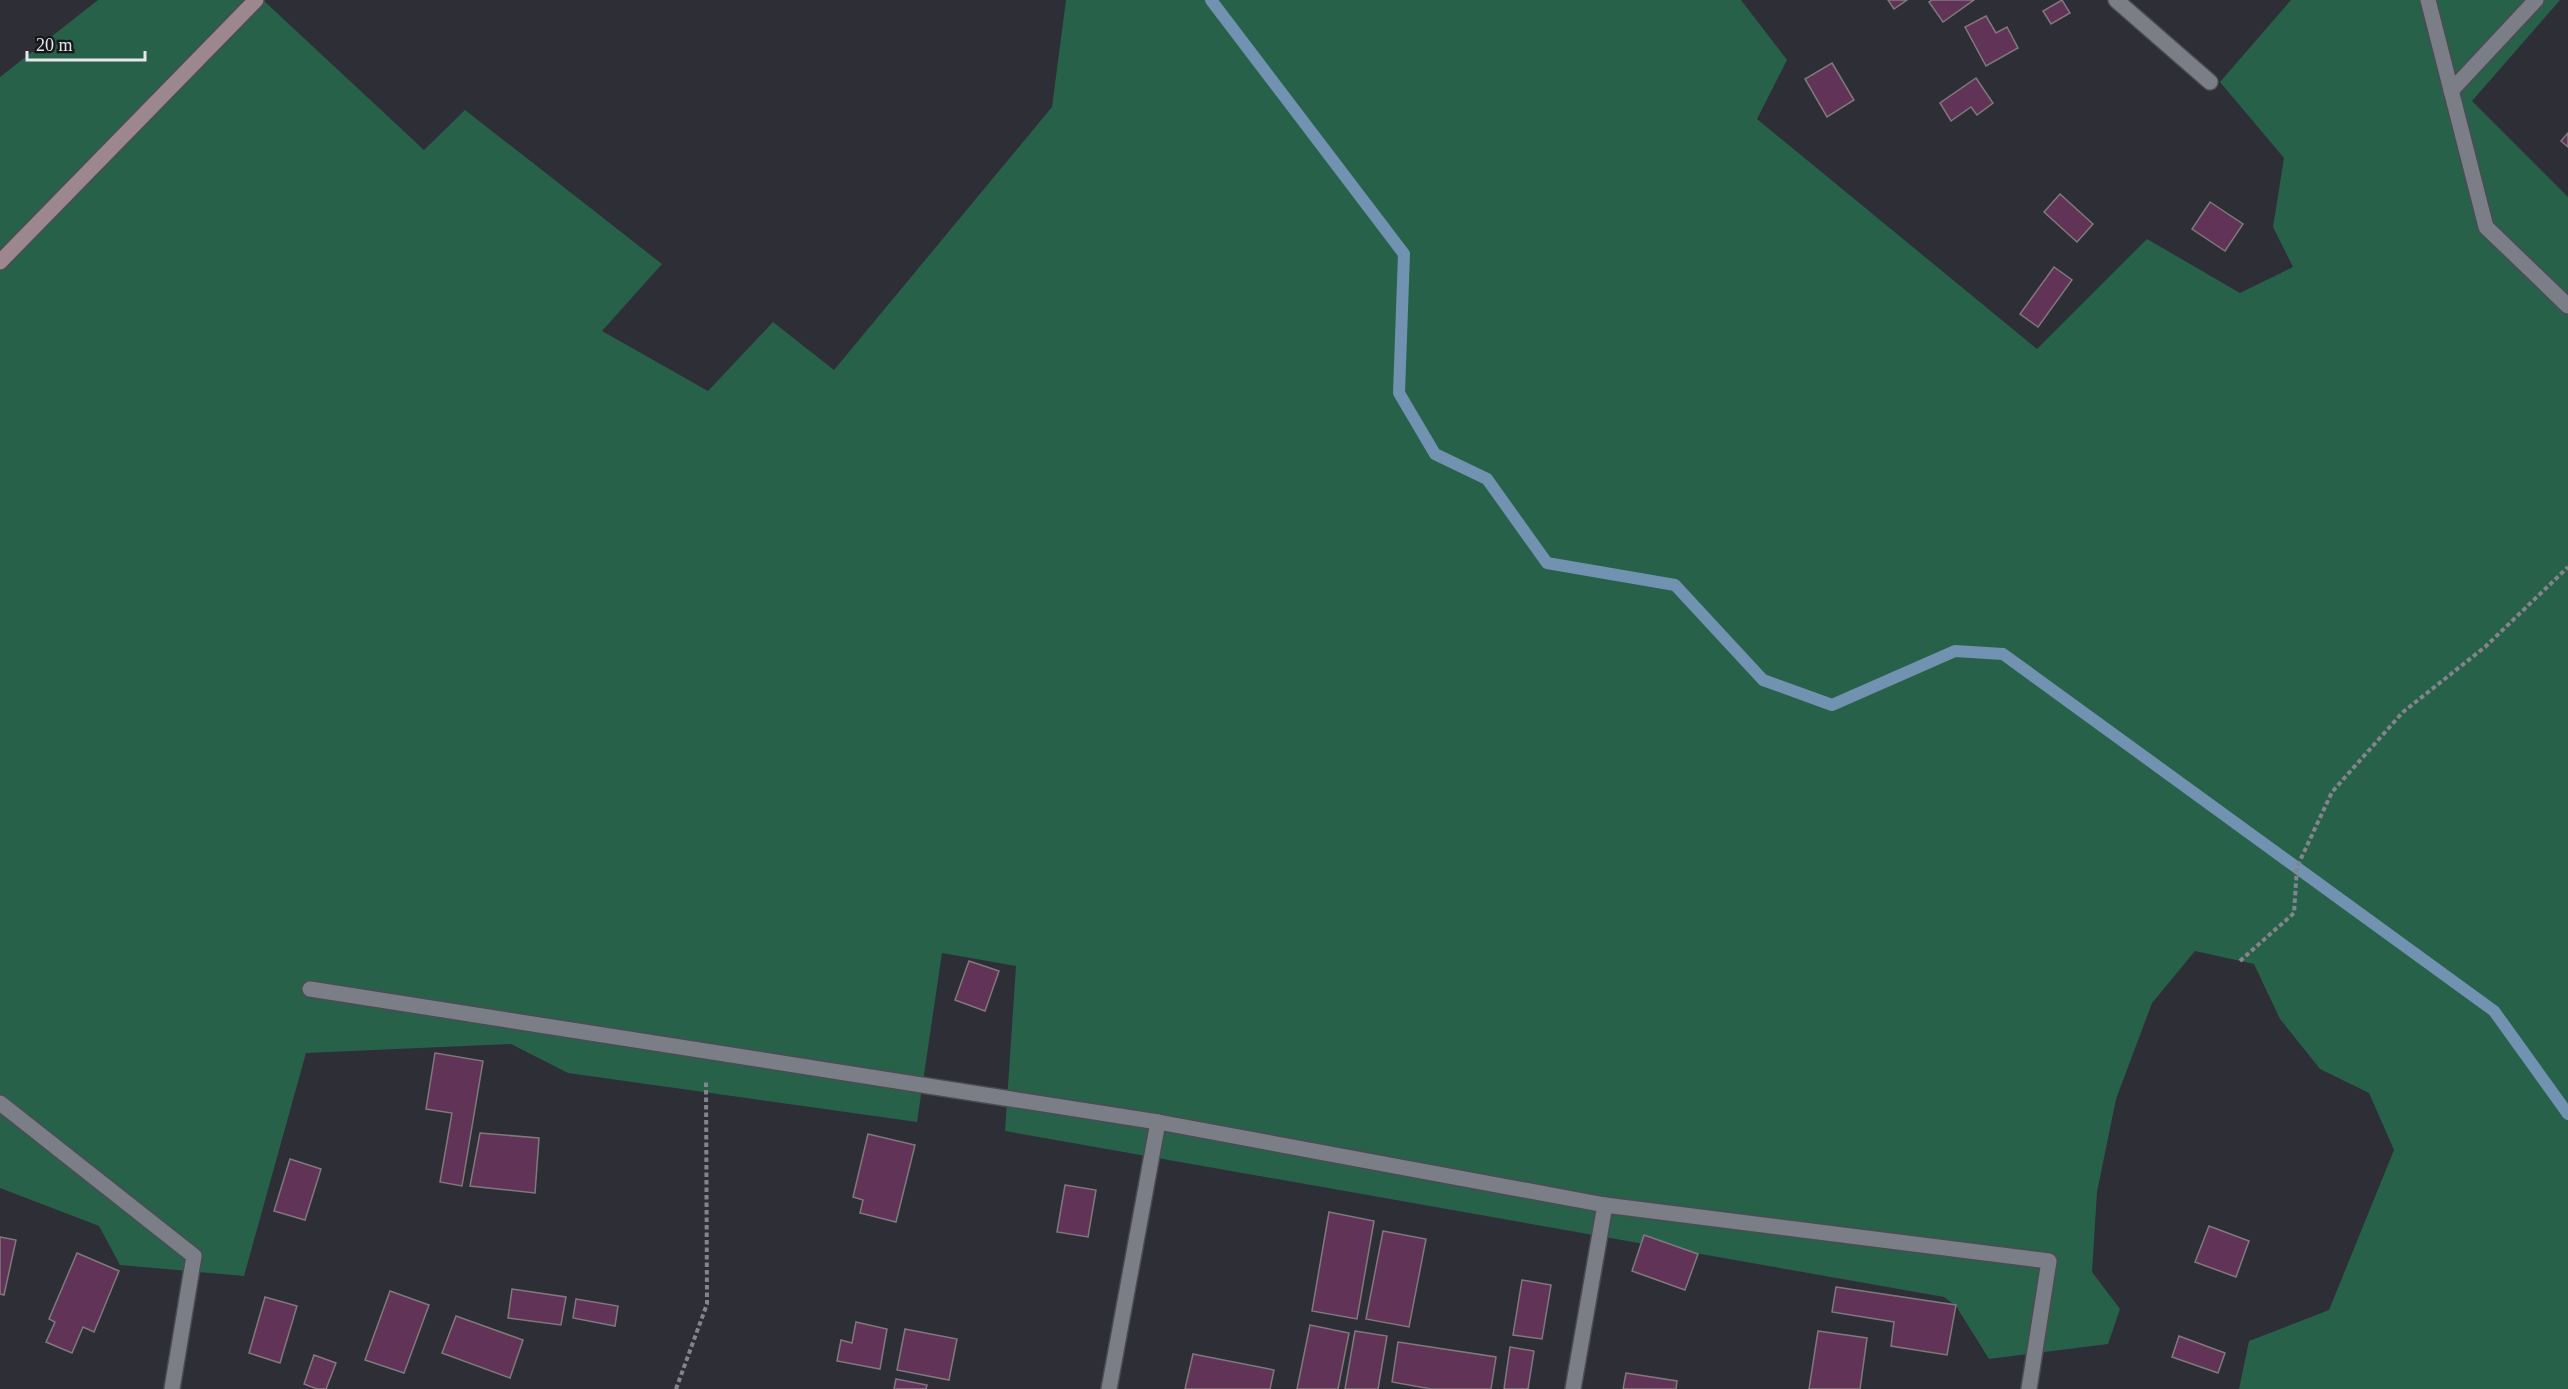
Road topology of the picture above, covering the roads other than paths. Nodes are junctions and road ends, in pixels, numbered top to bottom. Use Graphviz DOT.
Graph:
graph roads {
  1 [pos="256,0"];
  2 [pos="2116,0"];
  3 [pos="2428,0"];
  4 [pos="2536,0"];
  5 [pos="2210,82"];
  6 [pos="2451,91"];
  7 [pos="0,262"];
  8 [pos="2568,306"];
  9 [pos="310,989"];
  10 [pos="0,1103"];
  11 [pos="1158,1122"];
  12 [pos="1605,1205"];
  13 [pos="172,1389"];
  14 [pos="1109,1389"];
  15 [pos="1573,1389"];
  16 [pos="2029,1389"];
  1 -- 7 [label="main road"];
  2 -- 5 [label="street"];
  3 -- 6 [label="street"];
  4 -- 6 [label="street"];
  6 -- 8 [label="street"];
  9 -- 11 [label="street"];
  10 -- 13 [label="street"];
  11 -- 12 [label="street"];
  11 -- 14 [label="street"];
  12 -- 15 [label="street"];
  12 -- 16 [label="street"];
}
